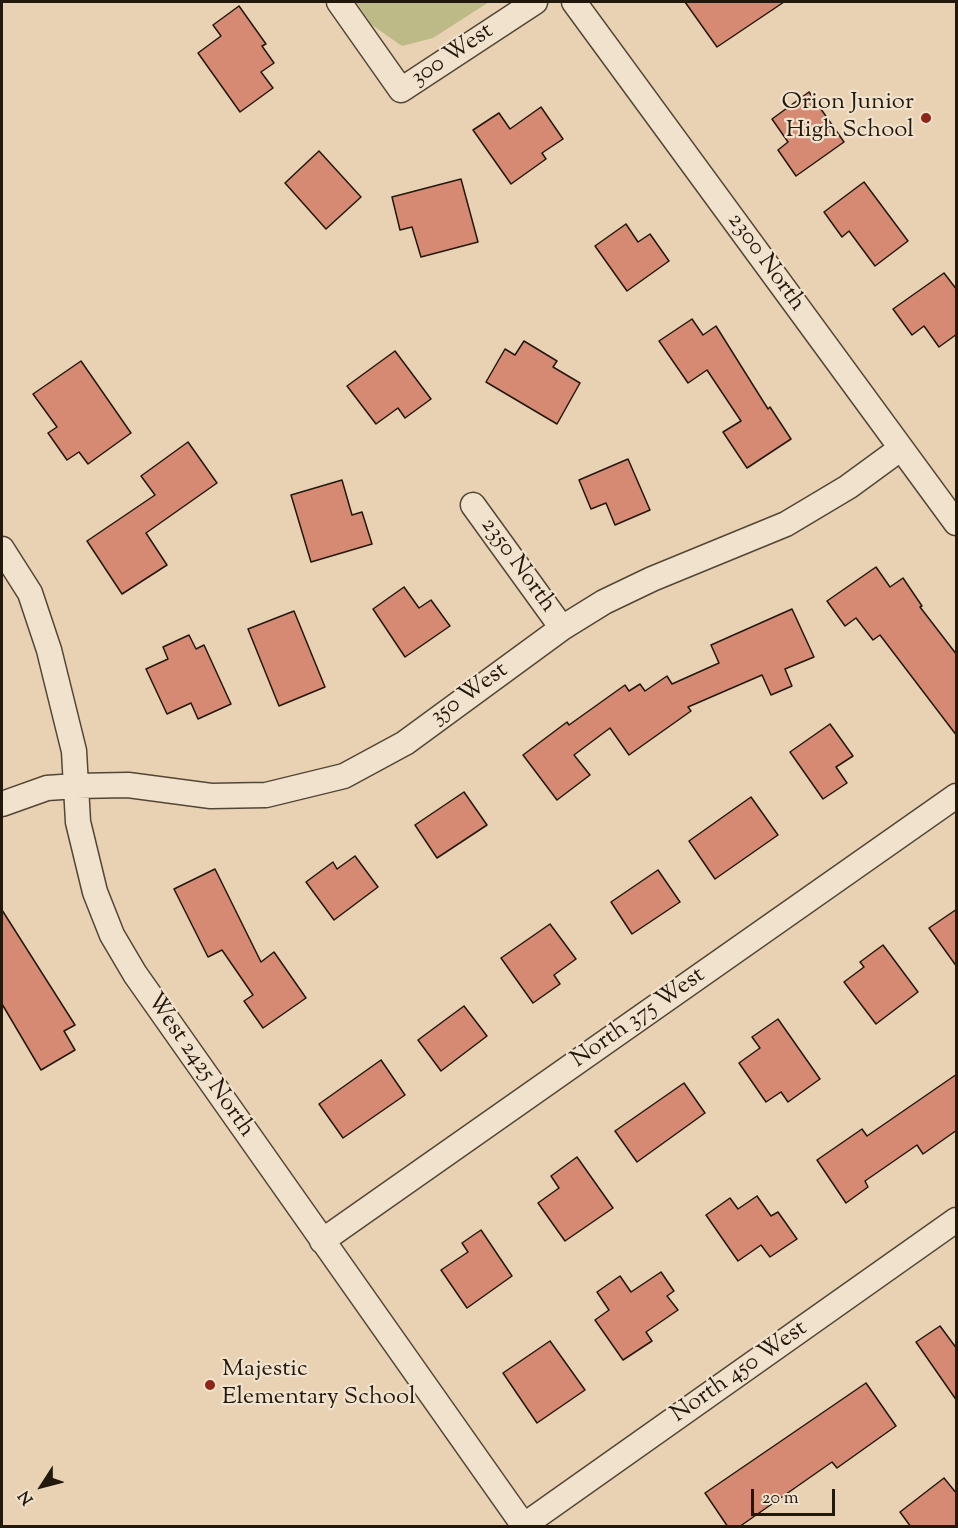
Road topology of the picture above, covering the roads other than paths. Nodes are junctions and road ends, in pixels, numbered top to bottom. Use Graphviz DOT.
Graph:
graph roads {
  1 [pos="339,2"];
  2 [pos="535,2"];
  3 [pos="574,2"];
  4 [pos="900,448"];
  5 [pos="472,505"];
  6 [pos="957,523"];
  7 [pos="2,549"];
  8 [pos="562,628"];
  9 [pos="76,786"];
  10 [pos="957,796"];
  11 [pos="2,804"];
  12 [pos="957,1220"];
  13 [pos="322,1241"];
  14 [pos="523,1526"];
  1 -- 2 [label="street, 300 West"];
  3 -- 4 [label="street, 2300 North"];
  4 -- 6 [label="street, 2300 North"];
  4 -- 8 [label="street, 350 West"];
  5 -- 8 [label="street, 2350 North"];
  7 -- 9 [label="street, West 2425 North"];
  8 -- 9 [label="street, 350 West"];
  9 -- 11 [label="street, 350 West"];
  9 -- 13 [label="street, West 2425 North"];
  10 -- 13 [label="street, North 375 West"];
  12 -- 14 [label="street, North 450 West"];
  13 -- 14 [label="street, West 2425 North"];
}
